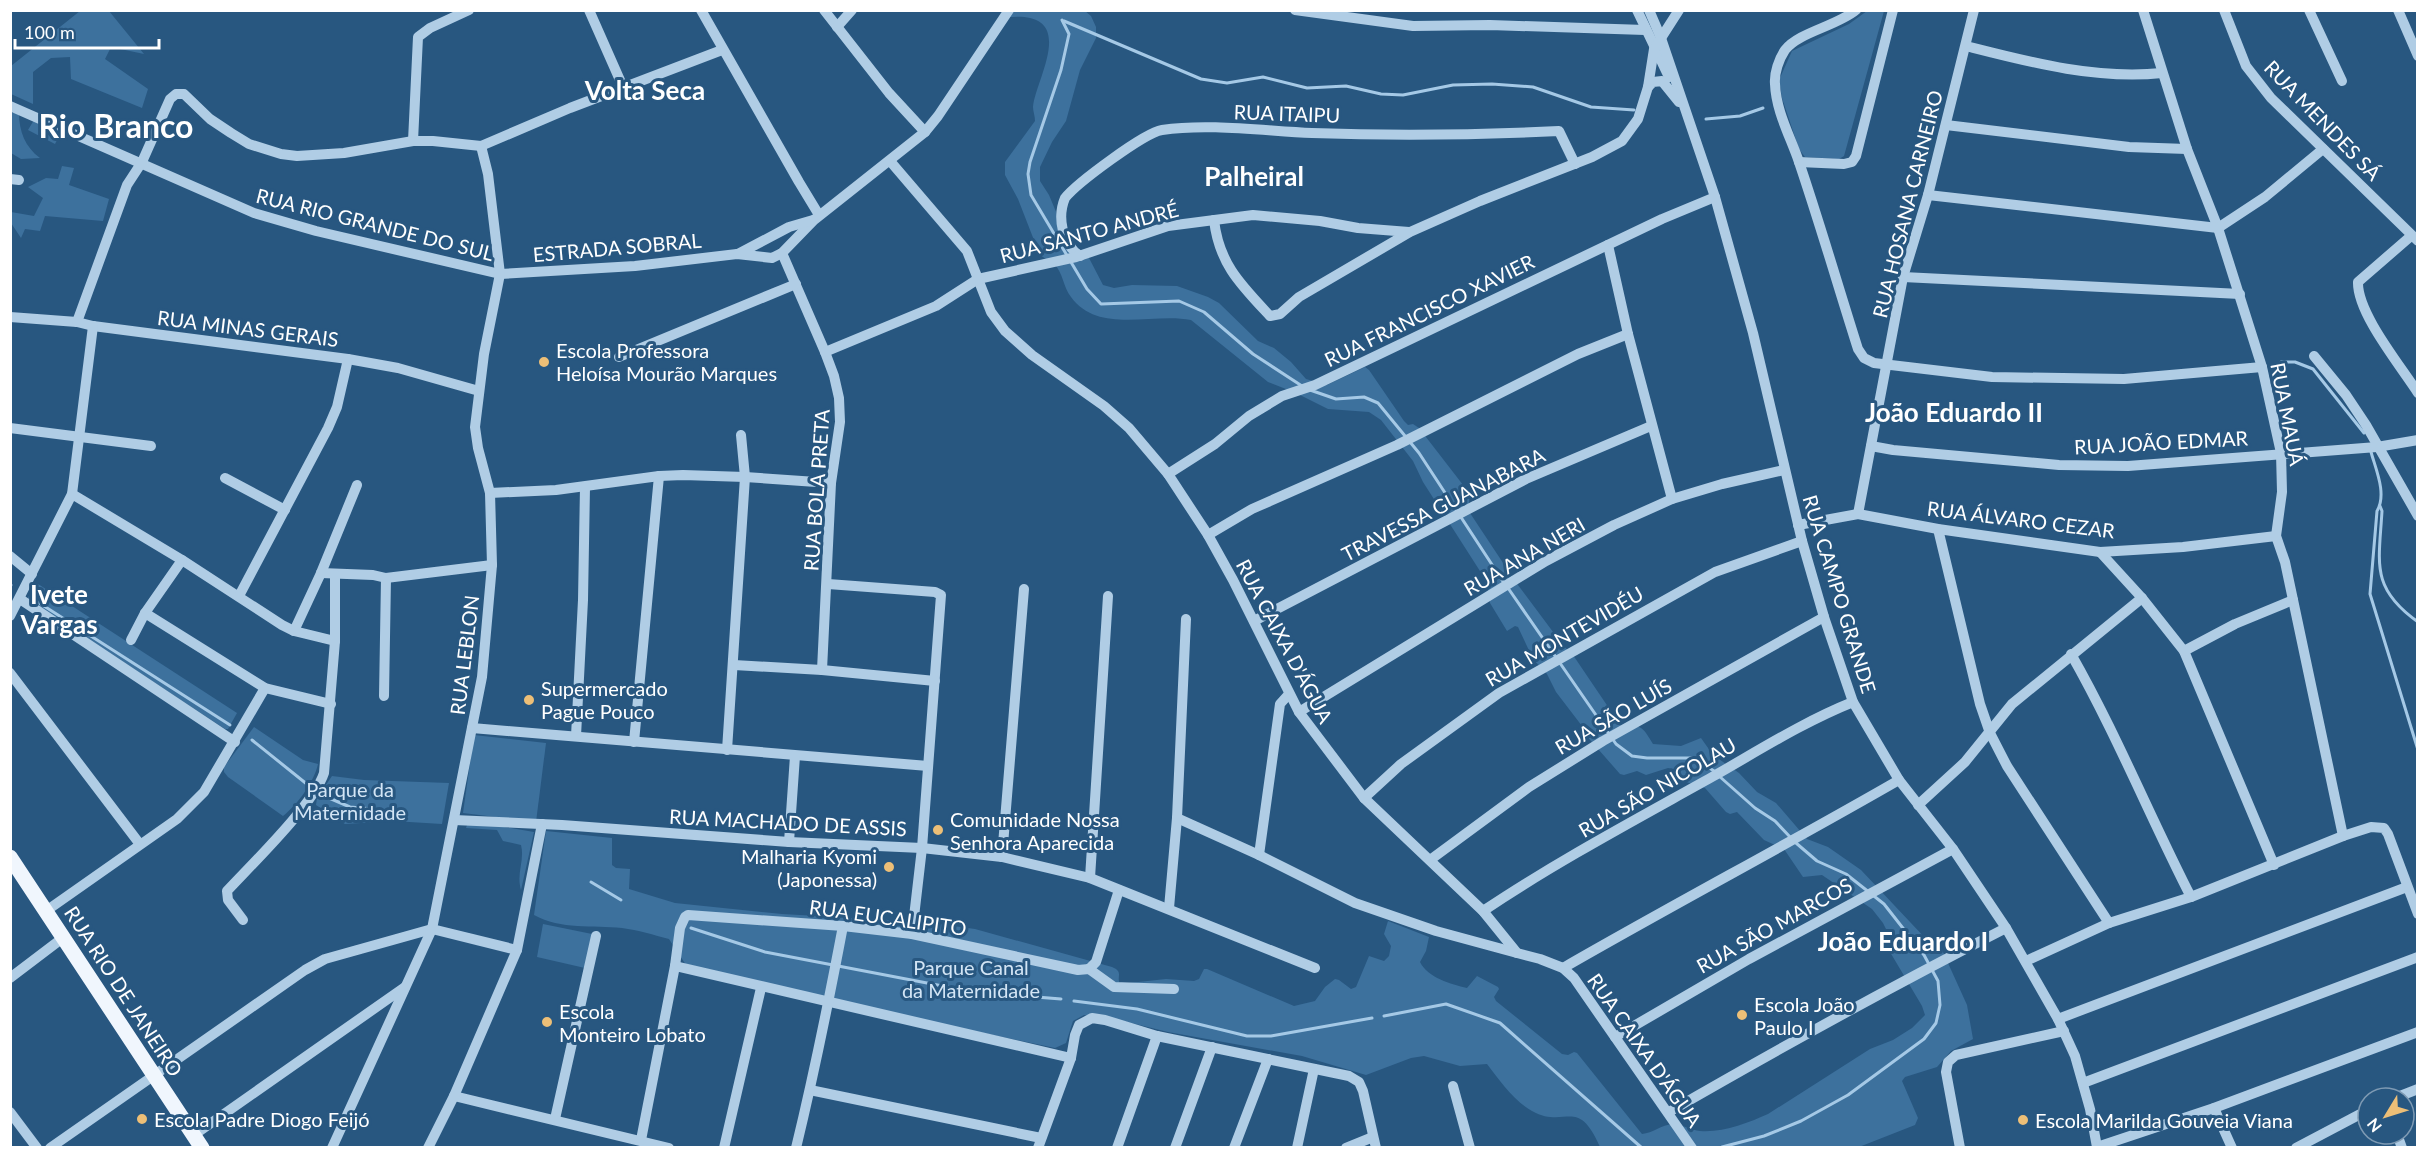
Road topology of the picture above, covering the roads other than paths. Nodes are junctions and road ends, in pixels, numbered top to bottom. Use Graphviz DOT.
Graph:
graph roads {
  1 [pos="439,10"];
  2 [pos="469,10"];
  3 [pos="589,10"];
  4 [pos="701,10"];
  5 [pos="824,10"];
  6 [pos="852,10"];
  7 [pos="1295,10"];
  8 [pos="1637,10"];
  9 [pos="1649,10"];
  10 [pos="1679,10"];
  11 [pos="1856,10"];
  12 [pos="1893,10"];
  13 [pos="1974,10"];
  14 [pos="2143,10"];
  15 [pos="2224,10"];
  16 [pos="2309,10"];
  17 [pos="2398,10"];
  18 [pos="1006,15"];
  19 [pos="443,22"];
  20 [pos="837,27"];
  21 [pos="1645,30"];
  22 [pos="1661,38"];
  23 [pos="2414,39"];
  24 [pos="1966,46"];
  25 [pos="1654,49"];
  26 [pos="722,50"];
  27 [pos="2418,56"];
  28 [pos="2162,73"];
  29 [pos="2342,81"];
  30 [pos="622,87"];
  31 [pos="1648,87"];
  32 [pos="10,106"];
  33 [pos="1683,107"];
  34 [pos="1946,124"];
  35 [pos="925,132"];
  36 [pos="413,141"];
  37 [pos="481,146"];
  38 [pos="2187,149"];
  39 [pos="2323,149"];
  40 [pos="890,161"];
  41 [pos="142,162"];
  42 [pos="1799,162"];
  43 [pos="1575,164"];
  44 [pos="1928,195"];
  45 [pos="1715,197"];
  46 [pos="817,217"];
  47 [pos="1214,219"];
  48 [pos="789,227"];
  49 [pos="2218,228"];
  50 [pos="1410,232"];
  51 [pos="2414,238"];
  52 [pos="795,240"];
  53 [pos="760,243"];
  54 [pos="1608,245"];
  55 [pos="782,253"];
  56 [pos="737,254"];
  57 [pos="1078,256"];
  58 [pos="765,258"];
  59 [pos="500,274"];
  60 [pos="1904,277"];
  61 [pos="978,279"];
  62 [pos="796,284"];
  63 [pos="2240,294"];
  64 [pos="10,317"];
  65 [pos="77,322"];
  66 [pos="93,326"];
  67 [pos="1628,334"];
  68 [pos="825,352"];
  69 [pos="2314,356"];
  70 [pos="620,357"];
  71 [pos="348,359"];
  72 [pos="1887,364"];
  73 [pos="2262,367"];
  74 [pos="479,391"];
  75 [pos="2418,393"];
  76 [pos="1651,426"];
  77 [pos="10,428"];
  78 [pos="741,435"];
  79 [pos="81,436"];
  80 [pos="2418,440"];
  81 [pos="151,446"];
  82 [pos="1871,446"];
  83 [pos="2377,447"];
  84 [pos="2281,453"];
  85 [pos="1784,470"];
  86 [pos="1168,474"];
  87 [pos="659,476"];
  88 [pos="745,477"];
  89 [pos="225,478"];
  90 [pos="831,483"];
  91 [pos="357,485"];
  92 [pos="585,487"];
  93 [pos="490,493"];
  94 [pos="72,494"];
  95 [pos="1672,499"];
  96 [pos="285,510"];
  97 [pos="1857,514"];
  98 [pos="2418,516"];
  99 [pos="1798,525"];
  100 [pos="1938,528"];
  101 [pos="1208,535"];
  102 [pos="2276,536"];
  103 [pos="1802,541"];
  104 [pos="2100,552"];
  105 [pos="10,556"];
  106 [pos="182,560"];
  107 [pos="492,565"];
  108 [pos="321,573"];
  109 [pos="335,575"];
  110 [pos="30,578"];
  111 [pos="386,578"];
  112 [pos="828,584"];
  113 [pos="1024,589"];
  114 [pos="239,596"];
  115 [pos="1108,596"];
  116 [pos="21,597"];
  117 [pos="2142,598"];
  118 [pos="2293,600"];
  119 [pos="145,613"];
  120 [pos="10,616"];
  121 [pos="1824,617"];
  122 [pos="1186,619"];
  123 [pos="1254,621"];
  124 [pos="294,631"];
  125 [pos="131,640"];
  126 [pos="335,641"];
  127 [pos="2184,651"];
  128 [pos="2071,654"];
  129 [pos="734,665"];
  130 [pos="822,670"];
  131 [pos="10,673"];
  132 [pos="935,681"];
  133 [pos="266,688"];
  134 [pos="1289,694"];
  135 [pos="384,696"];
  136 [pos="1853,702"];
  137 [pos="331,704"];
  138 [pos="1299,712"];
  139 [pos="472,728"];
  140 [pos="1990,733"];
  141 [pos="238,735"];
  142 [pos="576,736"];
  143 [pos="634,742"];
  144 [pos="728,750"];
  145 [pos="795,756"];
  146 [pos="928,766"];
  147 [pos="1899,780"];
  148 [pos="1364,798"];
  149 [pos="1918,805"];
  150 [pos="1177,818"];
  151 [pos="454,820"];
  152 [pos="542,824"];
  153 [pos="2343,836"];
  154 [pos="789,842"];
  155 [pos="140,843"];
  156 [pos="922,848"];
  157 [pos="1953,849"];
  158 [pos="1259,855"];
  159 [pos="10,857"];
  160 [pos="1002,857"];
  161 [pos="1430,860"];
  162 [pos="2274,865"];
  163 [pos="1090,878"];
  164 [pos="2407,887"];
  165 [pos="1119,890"];
  166 [pos="2191,897"];
  167 [pos="1169,908"];
  168 [pos="46,911"];
  169 [pos="1483,911"];
  170 [pos="2418,914"];
  171 [pos="243,920"];
  172 [pos="2109,923"];
  173 [pos="843,926"];
  174 [pos="2006,928"];
  175 [pos="432,930"];
  176 [pos="912,934"];
  177 [pos="596,936"];
  178 [pos="64,937"];
  179 [pos="517,950"];
  180 [pos="1517,953"];
  181 [pos="2418,957"];
  182 [pos="2026,961"];
  183 [pos="675,966"];
  184 [pos="1315,968"];
  185 [pos="1563,968"];
  186 [pos="1089,969"];
  187 [pos="10,978"];
  188 [pos="407,986"];
  189 [pos="761,988"];
  190 [pos="1174,989"];
  191 [pos="826,1003"];
  192 [pos="2058,1019"];
  193 [pos="2064,1031"];
  194 [pos="2418,1032"];
  195 [pos="1156,1036"];
  196 [pos="1615,1037"];
  197 [pos="1212,1047"];
  198 [pos="1071,1058"];
  199 [pos="1268,1059"];
  200 [pos="1314,1069"];
  201 [pos="154,1076"];
  202 [pos="2083,1083"];
  203 [pos="1453,1086"];
  204 [pos="810,1090"];
  205 [pos="453,1096"];
  206 [pos="2214,1108"];
  207 [pos="10,1112"];
  208 [pos="1669,1112"];
  209 [pos="2356,1116"];
  210 [pos="555,1119"];
  211 [pos="641,1140"];
  212 [pos="198,1141"];
  213 [pos="626,1142"];
  214 [pos="1374,1142"];
  215 [pos="1040,1143"];
  216 [pos="1119,1147"];
  217 [pos="37,1148"];
  218 [pos="50,1148"];
  219 [pos="332,1148"];
  220 [pos="428,1148"];
  221 [pos="669,1148"];
  222 [pos="724,1148"];
  223 [pos="796,1148"];
  224 [pos="1175,1148"];
  225 [pos="1234,1148"];
  226 [pos="1297,1148"];
  227 [pos="1346,1148"];
  228 [pos="1470,1148"];
  229 [pos="1692,1148"];
  230 [pos="1960,1148"];
  231 [pos="2097,1148"];
  232 [pos="2232,1148"];
  233 [pos="2296,1148"];
  1 -- 19 [label="street"];
  2 -- 19 [label="street"];
  3 -- 30 [label="street"];
  4 -- 26 [label="street"];
  5 -- 20 [label="street"];
  6 -- 20 [label="street"];
  7 -- 21 [label="street"];
  8 -- 21 [label="street, RUA CAMPO GRANDE"];
  9 -- 22 [label="street, RUA CAMPO GRANDE"];
  10 -- 22 [label="street"];
  11 -- 42 [label="street"];
  12 -- 42 [label="street"];
  13 -- 24 [label="street, RUA HOSANA CARNEIRO"];
  14 -- 28 [label="street, RUA MAUÁ"];
  15 -- 39 [label="street, RUA MENDES SÁ"];
  16 -- 29 [label="street"];
  17 -- 23 [label="street"];
  18 -- 35 [label="street, ESTRADA SOBRAL"];
  19 -- 36 [label="street"];
  20 -- 35 [label="street"];
  21 -- 25 [label="street, RUA CAMPO GRANDE"];
  22 -- 25 [label="street"];
  22 -- 33 [label="street, RUA CAMPO GRANDE"];
  23 -- 27 [label="street"];
  24 -- 28 [label="street"];
  24 -- 34 [label="street, RUA HOSANA CARNEIRO"];
  25 -- 31 [label="street, RUA SANTO ANDRÉ"];
  25 -- 33 [label="street, RUA CAMPO GRANDE"];
  26 -- 30 [label="street"];
  26 -- 46 [label="street"];
  28 -- 38 [label="street, RUA MAUÁ"];
  30 -- 37 [label="street"];
  31 -- 33 [label="street"];
  31 -- 43 [label="street, RUA SANTO ANDRÉ"];
  32 -- 41 [label="street, RUA RIO GRANDE DO SUL"];
  33 -- 45 [label="street, RUA CAMPO GRANDE"];
  34 -- 38 [label="street"];
  34 -- 44 [label="street, RUA HOSANA CARNEIRO"];
  35 -- 40 [label="street, ESTRADA SOBRAL"];
  36 -- 37 [label="street"];
  36 -- 41 [label="street"];
  37 -- 59 [label="street, RUA LEBLON"];
  38 -- 49 [label="street, RUA MAUÁ"];
  39 -- 49 [label="street"];
  39 -- 51 [label="street, RUA MENDES SÁ"];
  40 -- 46 [label="street, ESTRADA SOBRAL"];
  40 -- 61 [label="street, RUA CAIXA D'ÁGUA"];
  41 -- 59 [label="street, RUA RIO GRANDE DO SUL"];
  41 -- 65 [label="street"];
  42 -- 72 [label="street"];
  43 -- 50 [label="street, RUA SANTO ANDRÉ"];
  43 -- 57 [label="street, RUA ITAIPU"];
  44 -- 49 [label="street"];
  44 -- 60 [label="street, RUA HOSANA CARNEIRO"];
  45 -- 54 [label="street, RUA FRANCISCO XAVIER"];
  45 -- 85 [label="street, RUA CAMPO GRANDE"];
  46 -- 48 [label="street, ESTRADA SOBRAL"];
  46 -- 52 [label="street, ESTRADA SOBRAL"];
  47 -- 50 [label="street, RUA SANTO ANDRÉ"];
  47 -- 50 [label="street"];
  47 -- 57 [label="street, RUA SANTO ANDRÉ"];
  48 -- 52 [label="street"];
  48 -- 53 [label="street, ESTRADA SOBRAL"];
  49 -- 63 [label="street, RUA MAUÁ"];
  51 -- 75 [label="street"];
  52 -- 55 [label="street, ESTRADA SOBRAL"];
  53 -- 56 [label="street, ESTRADA SOBRAL"];
  53 -- 58 [label="street"];
  54 -- 67 [label="street"];
  54 -- 86 [label="street, RUA FRANCISCO XAVIER"];
  55 -- 58 [label="street, ESTRADA SOBRAL"];
  55 -- 62 [label="street, RUA BOLA PRETA"];
  56 -- 58 [label="street, ESTRADA SOBRAL"];
  56 -- 59 [label="street, ESTRADA SOBRAL"];
  57 -- 61 [label="street, RUA SANTO ANDRÉ"];
  59 -- 74 [label="street, RUA LEBLON"];
  60 -- 63 [label="street"];
  60 -- 72 [label="street, RUA HOSANA CARNEIRO"];
  61 -- 68 [label="street, RUA SANTO ANDRÉ"];
  61 -- 86 [label="street, RUA CAIXA D'ÁGUA"];
  62 -- 68 [label="street, RUA BOLA PRETA"];
  62 -- 70 [label="street"];
  63 -- 73 [label="street, RUA MAUÁ"];
  64 -- 65 [label="street, RUA MINAS GERAIS"];
  65 -- 66 [label="street, RUA MINAS GERAIS"];
  66 -- 71 [label="street, RUA MINAS GERAIS"];
  66 -- 79 [label="street"];
  67 -- 76 [label="street"];
  67 -- 101 [label="street"];
  68 -- 90 [label="street, RUA BOLA PRETA"];
  69 -- 83 [label="street"];
  71 -- 74 [label="street, RUA MINAS GERAIS"];
  71 -- 96 [label="street"];
  72 -- 73 [label="street"];
  72 -- 82 [label="street, RUA HOSANA CARNEIRO"];
  73 -- 84 [label="street, RUA MAUÁ"];
  74 -- 93 [label="street, RUA LEBLON"];
  76 -- 95 [label="street"];
  76 -- 123 [label="street, TRAVESSA GUANABARA"];
  77 -- 79 [label="street"];
  78 -- 88 [label="street"];
  79 -- 81 [label="street"];
  79 -- 94 [label="street"];
  80 -- 83 [label="street, RUA JOÃO EDMAR"];
  82 -- 84 [label="street, RUA JOÃO EDMAR"];
  82 -- 97 [label="street, RUA HOSANA CARNEIRO"];
  83 -- 84 [label="street, RUA JOÃO EDMAR"];
  83 -- 98 [label="street"];
  84 -- 102 [label="street, RUA MAUÁ"];
  85 -- 95 [label="street, RUA ANA NERI"];
  85 -- 99 [label="street, RUA CAMPO GRANDE"];
  86 -- 101 [label="street, RUA CAIXA D'ÁGUA"];
  87 -- 88 [label="street"];
  87 -- 92 [label="street"];
  87 -- 143 [label="street"];
  88 -- 90 [label="street"];
  88 -- 129 [label="street"];
  89 -- 96 [label="street"];
  90 -- 112 [label="street, RUA BOLA PRETA"];
  91 -- 108 [label="street"];
  92 -- 93 [label="street"];
  92 -- 142 [label="street"];
  93 -- 107 [label="street, RUA LEBLON"];
  94 -- 106 [label="street"];
  94 -- 110 [label="street"];
  95 -- 138 [label="street, RUA ANA NERI"];
  96 -- 114 [label="street"];
  97 -- 99 [label="street, RUA ÁLVARO CEZAR"];
  97 -- 100 [label="street, RUA ÁLVARO CEZAR"];
  99 -- 103 [label="street, RUA CAMPO GRANDE"];
  100 -- 104 [label="street, RUA ÁLVARO CEZAR"];
  100 -- 140 [label="street"];
  101 -- 123 [label="street, RUA CAIXA D'ÁGUA"];
  102 -- 104 [label="street, RUA ÁLVARO CEZAR"];
  102 -- 118 [label="street, RUA MAUÁ"];
  103 -- 121 [label="street, RUA CAMPO GRANDE"];
  103 -- 148 [label="street, RUA MONTEVIDÉU"];
  104 -- 117 [label="street"];
  105 -- 110 [label="street"];
  106 -- 114 [label="street"];
  106 -- 119 [label="street"];
  107 -- 111 [label="street"];
  107 -- 139 [label="street, RUA LEBLON"];
  108 -- 109 [label="street"];
  108 -- 124 [label="street"];
  109 -- 111 [label="street"];
  109 -- 126 [label="street"];
  110 -- 116 [label="street"];
  111 -- 135 [label="street"];
  112 -- 130 [label="street, RUA BOLA PRETA"];
  112 -- 132 [label="street"];
  113 -- 160 [label="street"];
  114 -- 124 [label="street"];
  115 -- 163 [label="street"];
  116 -- 120 [label="street"];
  116 -- 141 [label="street"];
  117 -- 127 [label="street"];
  117 -- 128 [label="street"];
  118 -- 127 [label="street"];
  118 -- 153 [label="street, RUA MAUÁ"];
  119 -- 125 [label="street"];
  119 -- 133 [label="street"];
  121 -- 136 [label="street, RUA CAMPO GRANDE"];
  121 -- 161 [label="street, RUA SÃO LUÍS"];
  122 -- 150 [label="street"];
  123 -- 134 [label="street, RUA CAIXA D'ÁGUA"];
  124 -- 126 [label="street"];
  126 -- 137 [label="street"];
  127 -- 162 [label="street"];
  128 -- 140 [label="street"];
  128 -- 166 [label="street"];
  129 -- 130 [label="street"];
  129 -- 144 [label="street"];
  130 -- 132 [label="street"];
  131 -- 155 [label="street"];
  132 -- 146 [label="street"];
  133 -- 137 [label="street"];
  133 -- 141 [label="street"];
  134 -- 138 [label="street, RUA CAIXA D'ÁGUA"];
  134 -- 158 [label="street"];
  136 -- 147 [label="street, RUA CAMPO GRANDE"];
  136 -- 169 [label="street, RUA SÃO NICOLAU"];
  137 -- 171 [label="street"];
  138 -- 148 [label="street, RUA CAIXA D'ÁGUA"];
  139 -- 142 [label="street"];
  139 -- 151 [label="street, RUA LEBLON"];
  140 -- 149 [label="street"];
  140 -- 172 [label="street"];
  141 -- 155 [label="street"];
  142 -- 143 [label="street"];
  143 -- 144 [label="street"];
  144 -- 145 [label="street"];
  145 -- 146 [label="street"];
  145 -- 154 [label="street"];
  146 -- 156 [label="street"];
  147 -- 149 [label="street, RUA CAMPO GRANDE"];
  147 -- 185 [label="street"];
  148 -- 161 [label="street, RUA CAIXA D'ÁGUA"];
  149 -- 157 [label="street, RUA CAMPO GRANDE"];
  150 -- 158 [label="street"];
  150 -- 167 [label="street"];
  151 -- 152 [label="street, RUA MACHADO DE ASSIS"];
  151 -- 175 [label="street, RUA LEBLON"];
  152 -- 154 [label="street, RUA MACHADO DE ASSIS"];
  152 -- 179 [label="street"];
  153 -- 162 [label="street"];
  153 -- 164 [label="street"];
  154 -- 156 [label="street, RUA MACHADO DE ASSIS"];
  155 -- 168 [label="street"];
  156 -- 160 [label="street, RUA MACHADO DE ASSIS"];
  156 -- 176 [label="street"];
  157 -- 174 [label="street, RUA CAMPO GRANDE"];
  157 -- 196 [label="street, RUA SÃO MARCOS"];
  158 -- 180 [label="street"];
  159 -- 168 [label="main road, RUA RIO DE JANEIRO"];
  160 -- 163 [label="street, RUA MACHADO DE ASSIS"];
  161 -- 169 [label="street, RUA CAIXA D'ÁGUA"];
  162 -- 166 [label="street"];
  163 -- 165 [label="street, RUA MACHADO DE ASSIS"];
  164 -- 170 [label="street"];
  164 -- 192 [label="street"];
  165 -- 167 [label="street, RUA MACHADO DE ASSIS"];
  165 -- 186 [label="street"];
  166 -- 172 [label="street"];
  167 -- 184 [label="street, RUA MACHADO DE ASSIS"];
  168 -- 178 [label="main road, RUA RIO DE JANEIRO"];
  169 -- 180 [label="street, RUA CAIXA D'ÁGUA"];
  172 -- 182 [label="street"];
  173 -- 176 [label="street, RUA EUCALIPITO"];
  173 -- 183 [label="street, RUA EUCALIPITO"];
  173 -- 191 [label="street"];
  174 -- 182 [label="street, RUA CAMPO GRANDE"];
  174 -- 208 [label="street"];
  175 -- 179 [label="street"];
  175 -- 188 [label="street, RUA LEBLON"];
  175 -- 201 [label="street"];
  176 -- 186 [label="street, RUA EUCALIPITO"];
  177 -- 210 [label="street"];
  178 -- 187 [label="street"];
  178 -- 201 [label="main road, RUA RIO DE JANEIRO"];
  179 -- 205 [label="street"];
  180 -- 185 [label="street, RUA CAIXA D'ÁGUA"];
  181 -- 202 [label="street"];
  182 -- 192 [label="street, RUA CAMPO GRANDE"];
  183 -- 189 [label="street"];
  183 -- 211 [label="street"];
  185 -- 196 [label="street, RUA CAIXA D'ÁGUA"];
  186 -- 190 [label="street"];
  188 -- 212 [label="street"];
  188 -- 219 [label="street, RUA LEBLON"];
  189 -- 191 [label="street"];
  189 -- 222 [label="street"];
  191 -- 198 [label="street"];
  191 -- 204 [label="street"];
  192 -- 193 [label="street, RUA CAMPO GRANDE"];
  193 -- 202 [label="street, RUA CAMPO GRANDE"];
  193 -- 230 [label="street"];
  194 -- 206 [label="street"];
  195 -- 197 [label="street"];
  195 -- 198 [label="street"];
  195 -- 216 [label="street"];
  196 -- 208 [label="street, RUA CAIXA D'ÁGUA"];
  197 -- 199 [label="street"];
  197 -- 224 [label="street"];
  198 -- 215 [label="street"];
  199 -- 200 [label="street"];
  199 -- 225 [label="street"];
  200 -- 214 [label="street"];
  200 -- 226 [label="street"];
  201 -- 212 [label="main road, RUA RIO DE JANEIRO"];
  201 -- 218 [label="street"];
  202 -- 231 [label="street, RUA CAMPO GRANDE"];
  203 -- 228 [label="street"];
  204 -- 215 [label="street"];
  204 -- 223 [label="street"];
  205 -- 210 [label="street"];
  205 -- 220 [label="street"];
  206 -- 231 [label="street"];
  206 -- 232 [label="street"];
  207 -- 217 [label="street"];
  208 -- 229 [label="street, RUA CAIXA D'ÁGUA"];
  209 -- 233 [label="street"];
  210 -- 213 [label="street"];
  211 -- 213 [label="street"];
  211 -- 221 [label="street"];
  214 -- 227 [label="street"];
}
